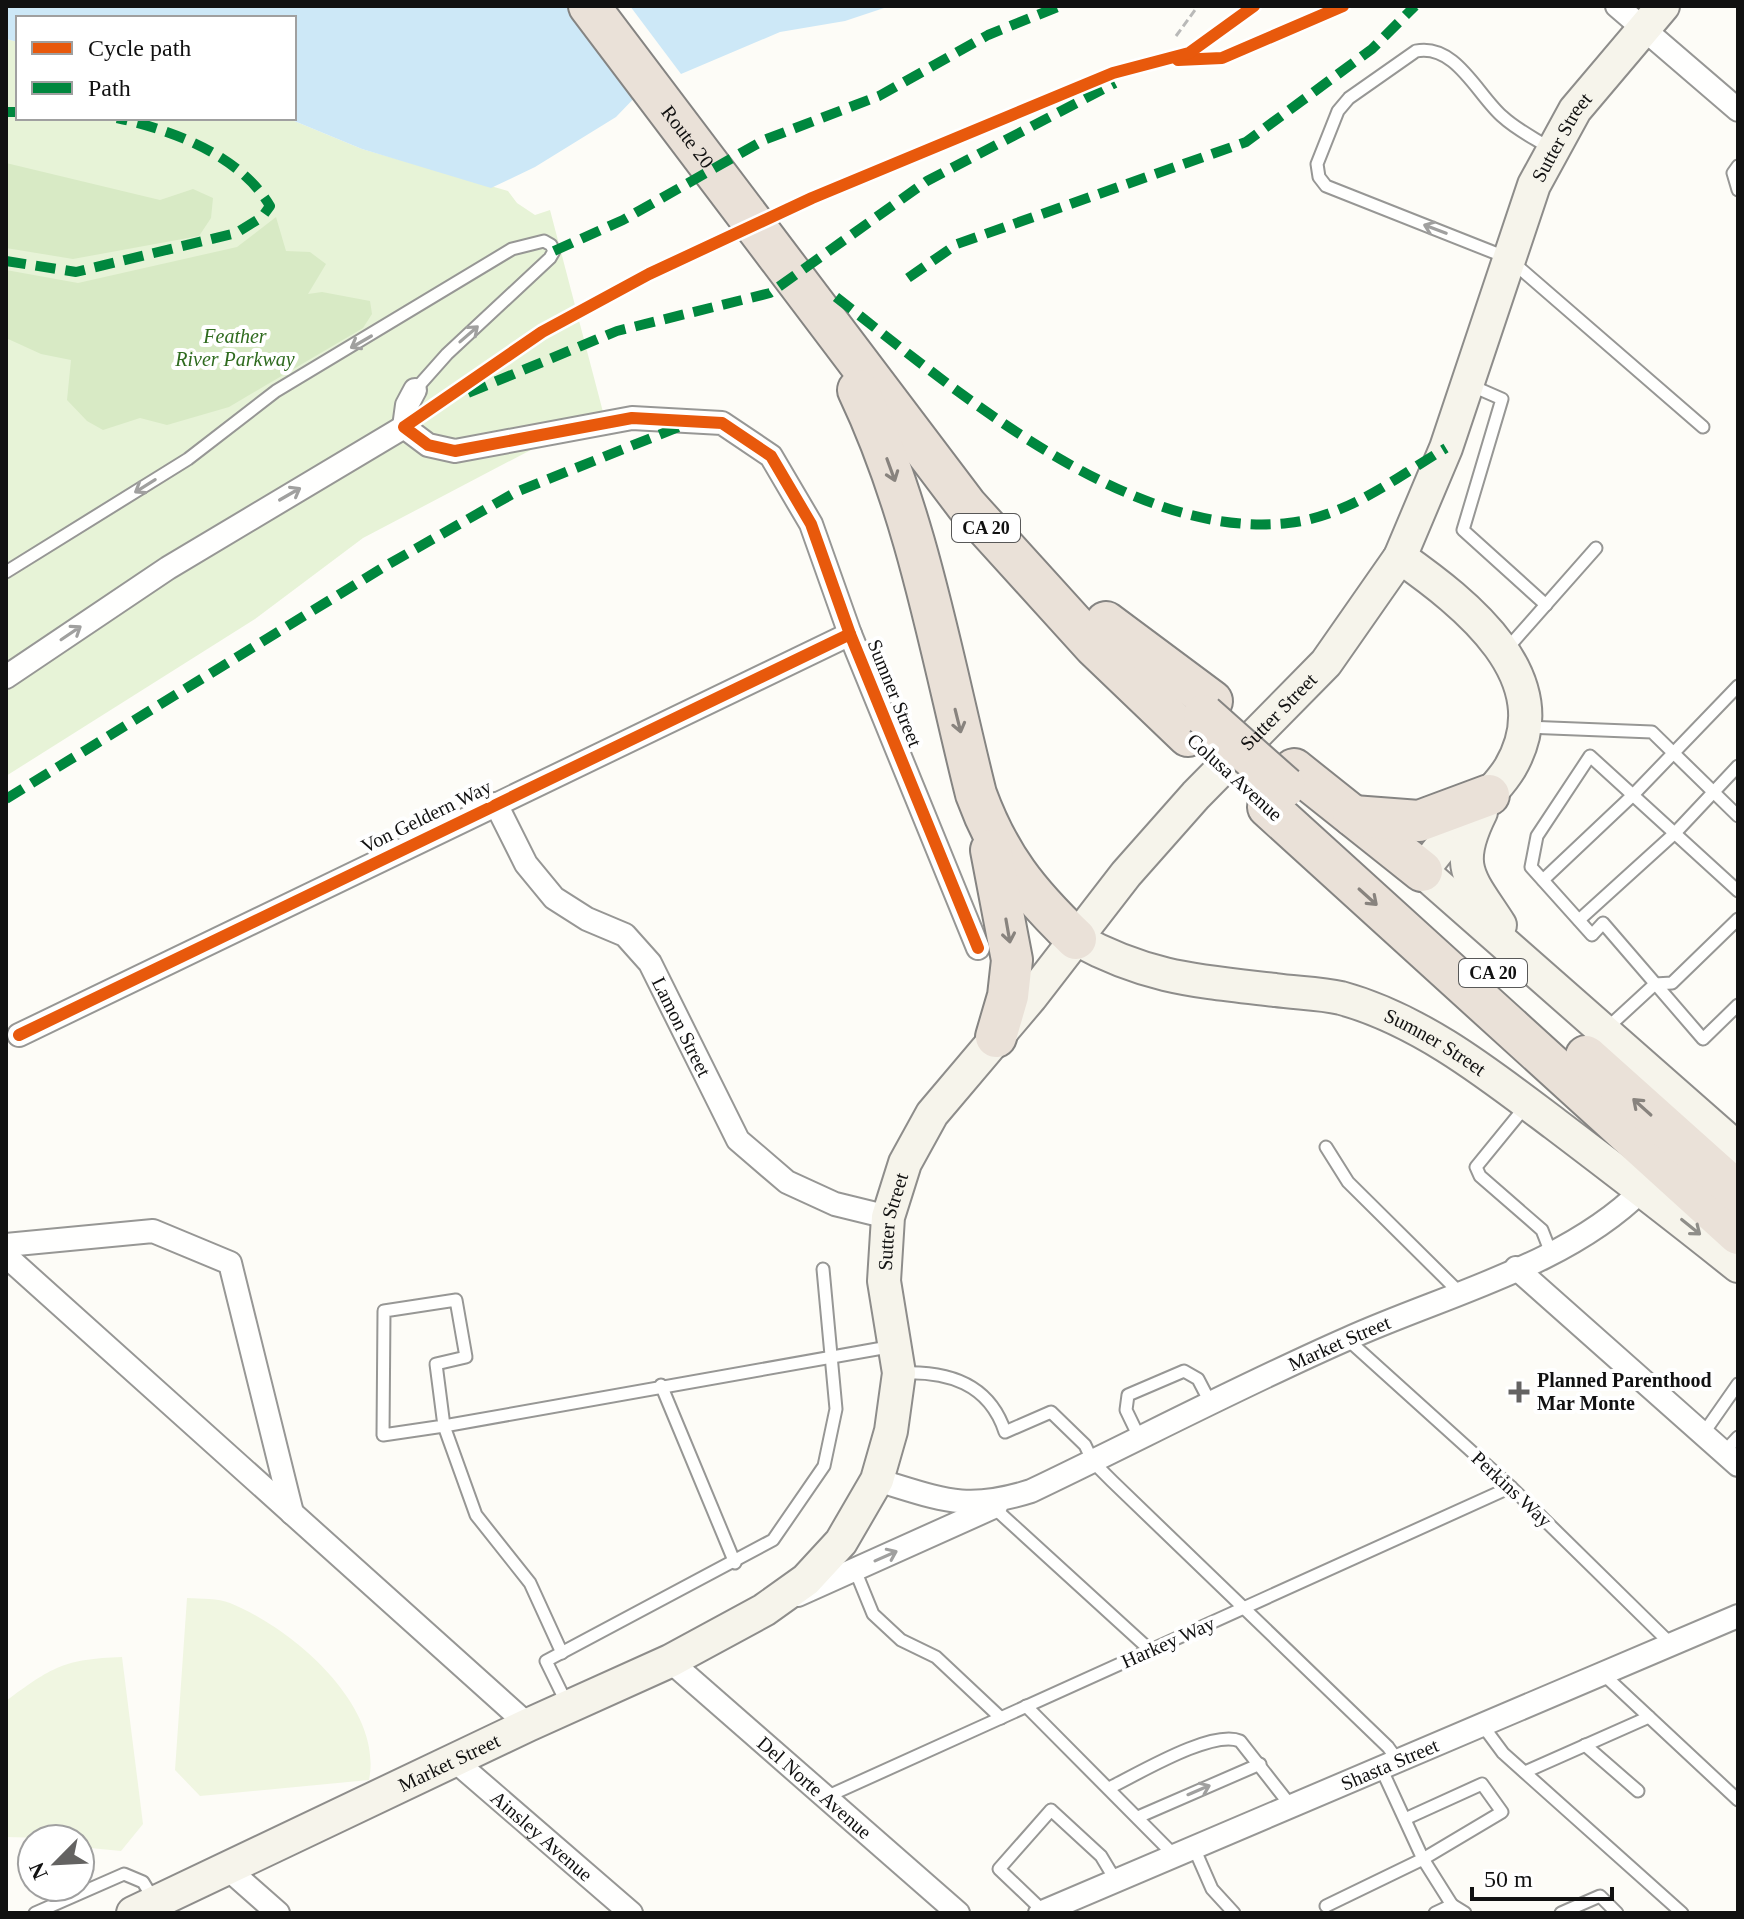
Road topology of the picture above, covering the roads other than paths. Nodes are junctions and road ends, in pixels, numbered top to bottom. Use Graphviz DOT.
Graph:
graph roads {
  1 [pos="589,6"];
  2 [pos="617,6"];
  3 [pos="1617,6"];
  4 [pos="1652,17"];
  5 [pos="1738,110"];
  6 [pos="1553,150"];
  7 [pos="1738,166"];
  8 [pos="1738,190"];
  9 [pos="1508,258"];
  10 [pos="800,274"];
  11 [pos="1467,384"];
  12 [pos="415,390"];
  13 [pos="404,427"];
  14 [pos="1703,427"];
  15 [pos="1596,548"];
  16 [pos="1400,557"];
  17 [pos="6,572"];
  18 [pos="1546,605"];
  19 [pos="850,634"];
  20 [pos="1504,651"];
  21 [pos="6,677"];
  22 [pos="1738,686"];
  23 [pos="1201,717"];
  24 [pos="1526,727"];
  25 [pos="1673,753"];
  26 [pos="1738,766"];
  27 [pos="1282,788"];
  28 [pos="1713,791"];
  29 [pos="1489,795"];
  30 [pos="1633,795"];
  31 [pos="496,804"];
  32 [pos="1353,816"];
  33 [pos="1738,816"];
  34 [pos="988,827"];
  35 [pos="1675,833"];
  36 [pos="1422,871"];
  37 [pos="1543,880"];
  38 [pos="1738,891"];
  39 [pos="1579,920"];
  40 [pos="1736,924"];
  41 [pos="1076,939"];
  42 [pos="978,948"];
  43 [pos="1518,954"];
  44 [pos="1655,984"];
  45 [pos="1738,1005"];
  46 [pos="1605,1030"];
  47 [pos="19,1035"];
  48 [pos="996,1037"];
  49 [pos="1528,1103"];
  50 [pos="1326,1147"];
  51 [pos="1738,1149"];
  52 [pos="1642,1190"];
  53 [pos="1738,1192"];
  54 [pos="888,1217"];
  55 [pos="1738,1234"];
  56 [pos="6,1245"];
  57 [pos="1551,1253"];
  58 [pos="6,1256"];
  59 [pos="1738,1266"];
  60 [pos="1516,1268"];
  61 [pos="823,1269"];
  62 [pos="1459,1292"];
  63 [pos="1346,1339"];
  64 [pos="829,1357"];
  65 [pos="897,1360"];
  66 [pos="1738,1384"];
  67 [pos="661,1385"];
  68 [pos="1211,1404"];
  69 [pos="444,1426"];
  70 [pos="1703,1434"];
  71 [pos="1140,1439"];
  72 [pos="1733,1451"];
  73 [pos="1093,1462"];
  74 [pos="877,1480"];
  75 [pos="1511,1487"];
  76 [pos="992,1505"];
  77 [pos="292,1513"];
  78 [pos="735,1563"];
  79 [pos="855,1570"];
  80 [pos="1243,1608"];
  81 [pos="764,1610"];
  82 [pos="1734,1624"];
  83 [pos="1672,1645"];
  84 [pos="1150,1650"];
  85 [pos="562,1653"];
  86 [pos="670,1661"];
  87 [pos="1603,1674"];
  88 [pos="568,1706"];
  89 [pos="1026,1706"];
  90 [pos="1649,1717"];
  91 [pos="1001,1718"];
  92 [pos="528,1725"];
  93 [pos="1483,1726"];
  94 [pos="1585,1745"];
  95 [pos="454,1760"];
  96 [pos="1260,1764"];
  97 [pos="1390,1765"];
  98 [pos="1525,1772"];
  99 [pos="1109,1788"];
  100 [pos="1638,1791"];
  101 [pos="826,1797"];
  102 [pos="1738,1800"];
  103 [pos="1291,1806"];
  104 [pos="1138,1817"];
  105 [pos="1405,1819"];
  106 [pos="1184,1852"];
  107 [pos="1423,1859"];
  108 [pos="227,1868"];
  109 [pos="1116,1881"];
  110 [pos="1452,1905"];
  111 [pos="1326,1906"];
  112 [pos="144,1907"];
  113 [pos="1042,1912"];
  114 [pos="35,1913"];
  115 [pos="278,1913"];
  116 [pos="631,1913"];
  117 [pos="958,1913"];
  118 [pos="1234,1913"];
  119 [pos="1435,1913"];
  120 [pos="1465,1913"];
  121 [pos="1561,1913"];
  122 [pos="1617,1913"];
  123 [pos="1682,1913"];
  1 -- 10 [label="highway, Route 20 / CA 20"];
  2 -- 10 [label="highway, Route 20 / CA 20"];
  3 -- 4 [label="street"];
  4 -- 5 [label="street"];
  4 -- 6 [label="main road, Sutter Street"];
  6 -- 9 [label="main road, Sutter Street"];
  9 -- 6 [label="lane, one-way"];
  7 -- 8 [label="lane"];
  9 -- 11 [label="main road, Sutter Street"];
  9 -- 14 [label="lane"];
  10 -- 23 [label="highway, Colusa Avenue / CA 20"];
  10 -- 23 [label="highway, Colusa Avenue / CA 20"];
  10 -- 34 [label="highway, one-way"];
  11 -- 16 [label="main road, Sutter Street"];
  11 -- 18 [label="lane"];
  12 -- 13 [label="street"];
  12 -- 17 [label="lane, one-way"];
  13 -- 19 [label="street, Sumner Street"];
  21 -- 13 [label="street, one-way"];
  15 -- 18 [label="lane"];
  16 -- 20 [label="main road"];
  16 -- 41 [label="main road, Sutter Street"];
  18 -- 20 [label="lane"];
  19 -- 31 [label="street, Von Geldern Way"];
  19 -- 42 [label="street, Sumner Street"];
  20 -- 24 [label="main road"];
  22 -- 25 [label="lane"];
  23 -- 27 [label="highway, Colusa Avenue / CA 20, bridge"];
  24 -- 25 [label="lane"];
  24 -- 29 [label="main road"];
  25 -- 28 [label="lane"];
  25 -- 30 [label="lane"];
  26 -- 28 [label="lane"];
  27 -- 32 [label="highway"];
  53 -- 27 [label="highway, Colusa Avenue / CA 20, one-way"];
  27 -- 55 [label="highway, Colusa Avenue / CA 20, one-way"];
  28 -- 33 [label="lane"];
  28 -- 35 [label="lane"];
  29 -- 32 [label="highway"];
  29 -- 36 [label="main road"];
  29 -- 43 [label="main road"];
  30 -- 35 [label="lane"];
  30 -- 37 [label="lane"];
  30 -- 37 [label="lane"];
  31 -- 47 [label="street, Von Geldern Way"];
  31 -- 54 [label="street, Lamon Street"];
  32 -- 36 [label="highway"];
  34 -- 41 [label="highway"];
  34 -- 48 [label="highway, one-way"];
  35 -- 38 [label="lane"];
  35 -- 39 [label="lane"];
  36 -- 43 [label="main road"];
  37 -- 39 [label="lane"];
  39 -- 44 [label="lane"];
  40 -- 44 [label="lane"];
  41 -- 48 [label="main road, Sutter Street"];
  41 -- 49 [label="main road, Sumner Street"];
  43 -- 46 [label="main road"];
  44 -- 45 [label="lane"];
  44 -- 46 [label="lane"];
  46 -- 51 [label="main road"];
  48 -- 54 [label="main road, Sutter Street"];
  49 -- 52 [label="main road, Sumner Street"];
  49 -- 57 [label="lane"];
  50 -- 62 [label="lane"];
  52 -- 57 [label="street, Market Street"];
  52 -- 59 [label="main road, Sumner Street, one-way"];
  54 -- 65 [label="main road, Sutter Street"];
  56 -- 77 [label="street"];
  57 -- 60 [label="street, Market Street"];
  58 -- 77 [label="street"];
  60 -- 62 [label="street, Market Street"];
  60 -- 70 [label="street"];
  61 -- 64 [label="lane"];
  62 -- 63 [label="street, Market Street"];
  63 -- 68 [label="street, Market Street"];
  63 -- 75 [label="lane, Perkins Way"];
  64 -- 65 [label="lane"];
  64 -- 67 [label="lane"];
  64 -- 78 [label="lane"];
  65 -- 73 [label="lane"];
  65 -- 74 [label="main road, Sutter Street"];
  66 -- 70 [label="lane"];
  67 -- 69 [label="lane"];
  67 -- 78 [label="lane"];
  68 -- 71 [label="street, Market Street"];
  68 -- 71 [label="lane"];
  69 -- 69 [label="lane"];
  69 -- 85 [label="lane"];
  70 -- 72 [label="street"];
  71 -- 73 [label="street, Market Street"];
  73 -- 76 [label="street, Market Street"];
  73 -- 80 [label="lane"];
  74 -- 76 [label="street, Market Street"];
  74 -- 81 [label="main road, Market Street"];
  75 -- 80 [label="lane, Harkey Way"];
  75 -- 83 [label="lane, Perkins Way"];
  79 -- 76 [label="street, Market Street, one-way"];
  76 -- 84 [label="lane"];
  77 -- 92 [label="street"];
  78 -- 85 [label="lane"];
  79 -- 81 [label="street, Market Street"];
  79 -- 91 [label="lane"];
  80 -- 84 [label="lane, Harkey Way"];
  80 -- 97 [label="lane"];
  81 -- 86 [label="main road, Market Street"];
  82 -- 83 [label="street, Shasta Street"];
  83 -- 87 [label="street, Shasta Street"];
  84 -- 89 [label="lane, Harkey Way"];
  85 -- 88 [label="lane"];
  86 -- 88 [label="main road, Market Street"];
  86 -- 101 [label="street, Del Norte Avenue"];
  87 -- 90 [label="lane"];
  87 -- 93 [label="street, Shasta Street"];
  88 -- 92 [label="main road, Market Street"];
  89 -- 91 [label="lane, Harkey Way"];
  89 -- 99 [label="lane"];
  90 -- 94 [label="lane"];
  90 -- 102 [label="lane"];
  91 -- 101 [label="lane, Harkey Way"];
  92 -- 95 [label="main road, Market Street"];
  93 -- 97 [label="street, Shasta Street"];
  93 -- 98 [label="lane"];
  94 -- 98 [label="lane"];
  94 -- 100 [label="lane"];
  95 -- 108 [label="main road, Market Street"];
  95 -- 116 [label="street, Ainsley Avenue"];
  96 -- 99 [label="lane"];
  96 -- 103 [label="lane"];
  104 -- 96 [label="lane, one-way"];
  97 -- 103 [label="street, Shasta Street"];
  97 -- 105 [label="lane"];
  98 -- 123 [label="lane"];
  99 -- 104 [label="lane"];
  101 -- 117 [label="street, Del Norte Avenue"];
  103 -- 106 [label="street, Shasta Street"];
  104 -- 106 [label="lane"];
  105 -- 107 [label="lane"];
  105 -- 107 [label="lane"];
  106 -- 109 [label="street, Shasta Street"];
  106 -- 118 [label="lane"];
  107 -- 110 [label="lane"];
  107 -- 111 [label="lane"];
  108 -- 112 [label="main road, Market Street"];
  108 -- 115 [label="street"];
  109 -- 113 [label="street, Shasta Street"];
  109 -- 113 [label="lane"];
  110 -- 119 [label="lane"];
  110 -- 120 [label="lane"];
  112 -- 114 [label="lane"];
  121 -- 122 [label="lane"];
}
